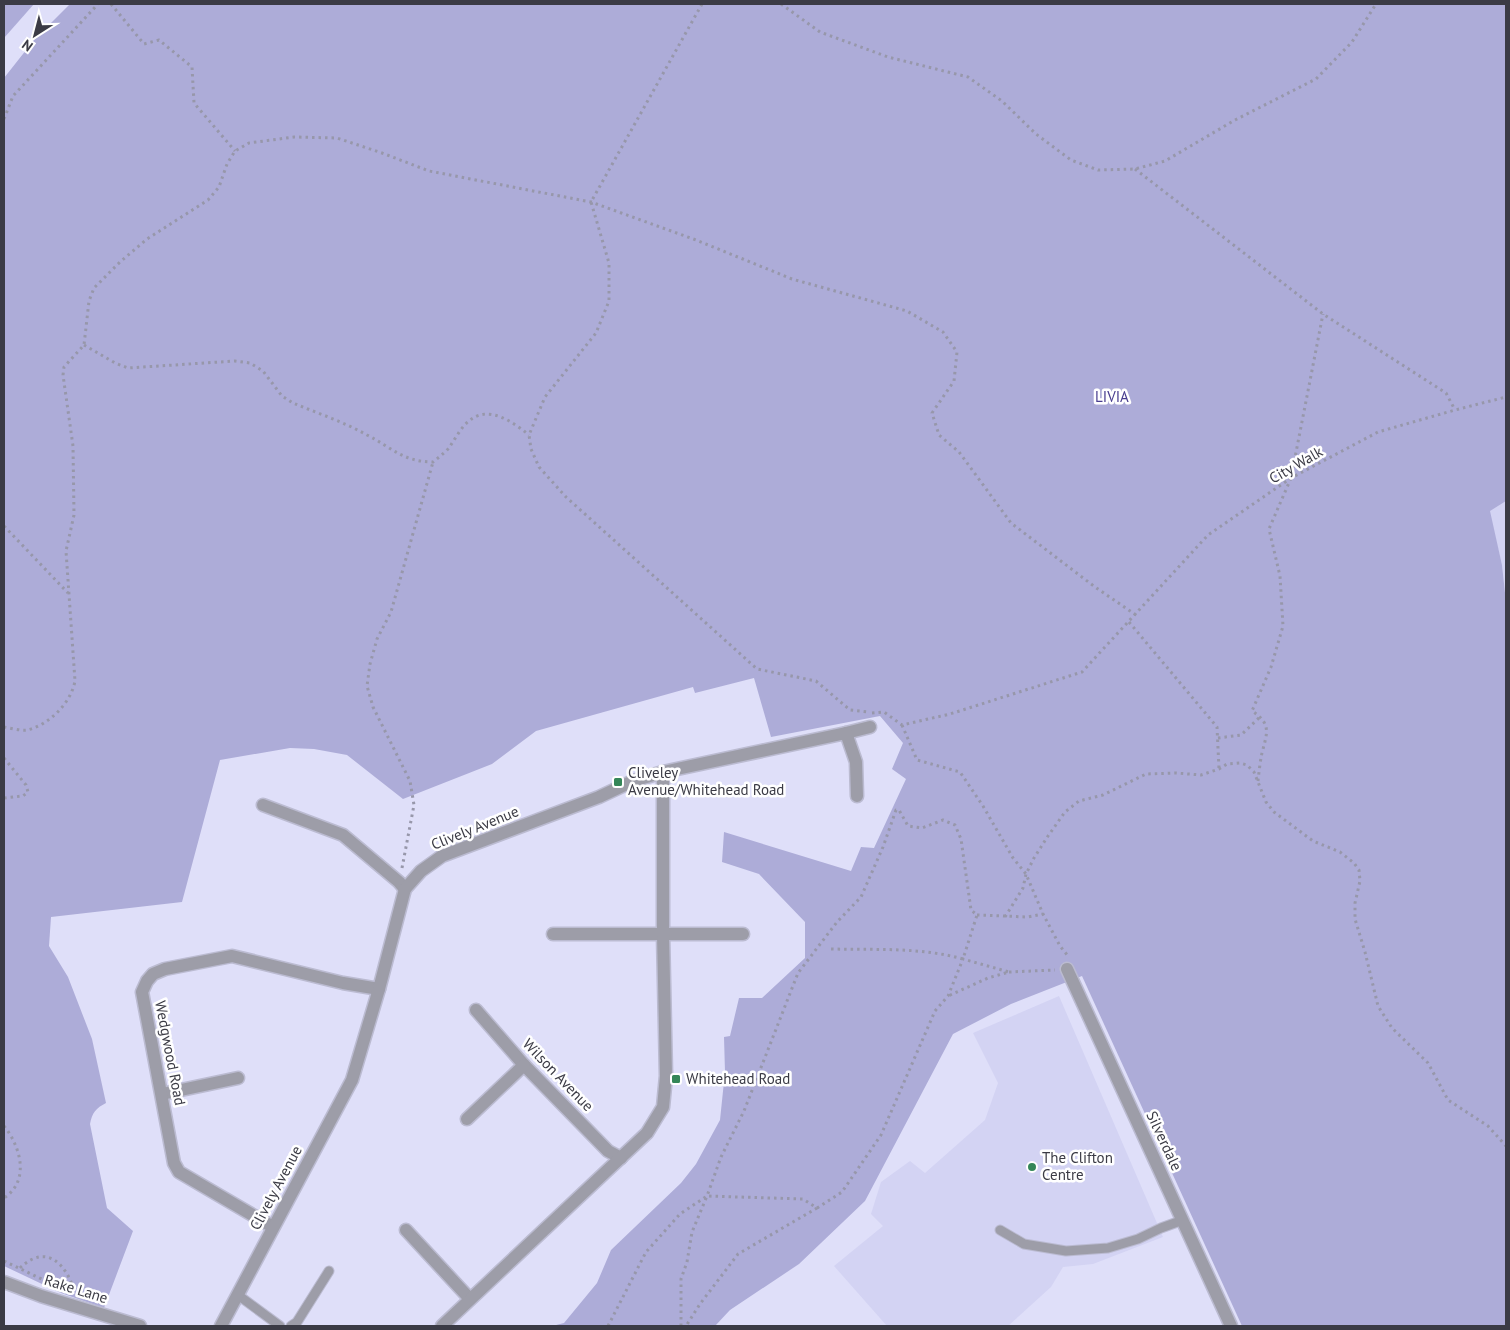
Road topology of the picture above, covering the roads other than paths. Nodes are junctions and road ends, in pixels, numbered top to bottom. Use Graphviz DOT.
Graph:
graph roads {
  1 [pos="870,727"];
  2 [pos="846,733"];
  3 [pos="663,772"];
  4 [pos="857,796"];
  5 [pos="263,804"];
  6 [pos="402,886"];
  7 [pos="553,934"];
  8 [pos="663,934"];
  9 [pos="743,934"];
  10 [pos="1067,969"];
  11 [pos="379,989"];
  12 [pos="476,1010"];
  13 [pos="524,1065"];
  14 [pos="238,1078"];
  15 [pos="162,1094"];
  16 [pos="467,1119"];
  17 [pos="621,1158"];
  18 [pos="1183,1220"];
  19 [pos="273,1227"];
  20 [pos="406,1230"];
  21 [pos="1000,1230"];
  22 [pos="328,1271"];
  23 [pos="4,1282"];
  24 [pos="238,1295"];
  25 [pos="470,1300"];
  26 [pos="140,1326"];
  27 [pos="221,1326"];
  28 [pos="280,1326"];
  29 [pos="291,1326"];
  30 [pos="442,1326"];
  31 [pos="1231,1326"];
  1 -- 2 [label="street, Clively Avenue"];
  2 -- 3 [label="street, Clively Avenue"];
  2 -- 4 [label="street"];
  3 -- 6 [label="street, Clively Avenue"];
  3 -- 8 [label="street"];
  5 -- 6 [label="street"];
  6 -- 11 [label="street, Clively Avenue"];
  7 -- 8 [label="street"];
  8 -- 9 [label="street"];
  8 -- 17 [label="street"];
  10 -- 18 [label="street, Silverdale"];
  11 -- 15 [label="street, Wedgwood Road"];
  11 -- 19 [label="street, Clively Avenue"];
  12 -- 13 [label="street, Wilson Avenue"];
  13 -- 16 [label="street"];
  13 -- 17 [label="street, Wilson Avenue"];
  14 -- 15 [label="street"];
  15 -- 19 [label="street, Wedgwood Road"];
  17 -- 25 [label="street"];
  18 -- 21 [label="lane"];
  18 -- 31 [label="street, Silverdale"];
  19 -- 24 [label="street, Clively Avenue"];
  20 -- 25 [label="street"];
  22 -- 29 [label="lane"];
  23 -- 26 [label="street, Rake Lane"];
  24 -- 27 [label="street, Clively Avenue"];
  24 -- 28 [label="lane"];
  25 -- 30 [label="street"];
}
